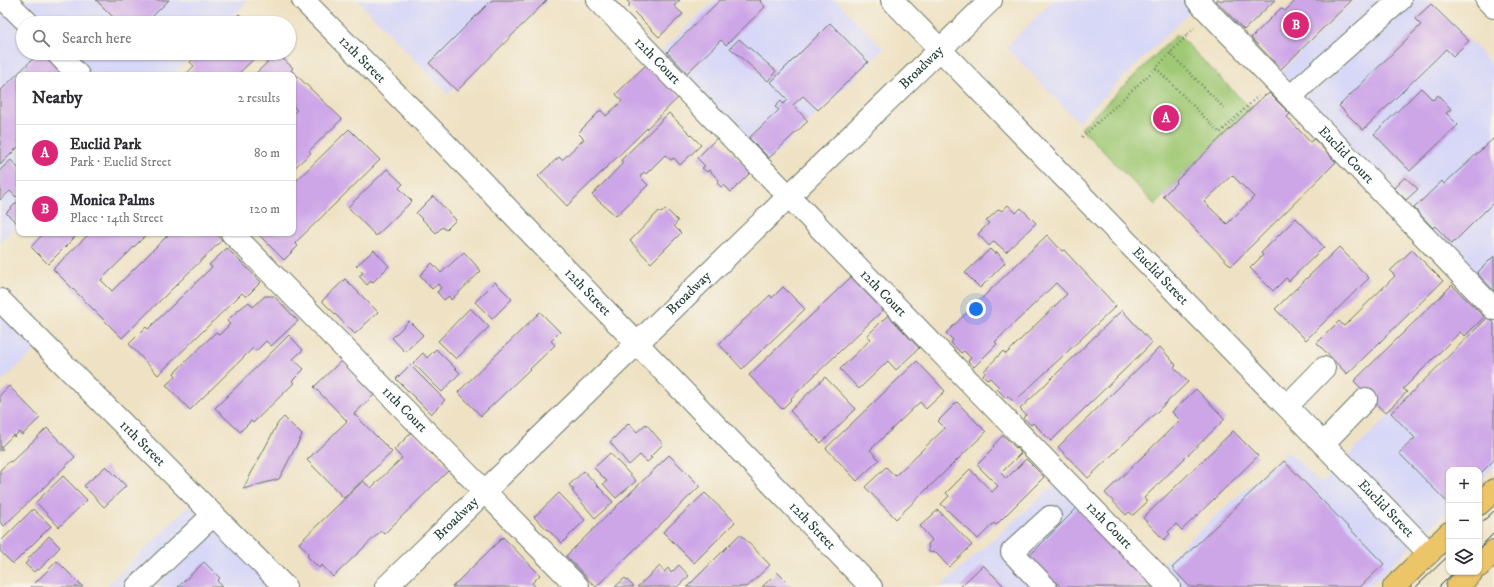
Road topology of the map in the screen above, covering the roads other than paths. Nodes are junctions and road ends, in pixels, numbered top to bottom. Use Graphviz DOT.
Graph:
graph roads {
  1 [pos="5,0"];
  2 [pos="303,0"];
  3 [pos="598,0"];
  4 [pos="892,0"];
  5 [pos="991,0"];
  6 [pos="1400,0"];
  7 [pos="1487,0"];
  8 [pos="1203,6"];
  9 [pos="1494,7"];
  10 [pos="21,16"];
  11 [pos="940,49"];
  12 [pos="64,60"];
  13 [pos="75,72"];
  14 [pos="1291,97"];
  15 [pos="790,197"];
  16 [pos="235,236"];
  17 [pos="0,300"];
  18 [pos="1494,309"];
  19 [pos="638,344"];
  20 [pos="1324,368"];
  21 [pos="1366,399"];
  22 [pos="1287,406"];
  23 [pos="1323,444"];
  24 [pos="1494,490"];
  25 [pos="485,493"];
  26 [pos="1480,503"];
  27 [pos="213,515"];
  28 [pos="1050,517"];
  29 [pos="1446,536"];
  30 [pos="1494,551"];
  31 [pos="1429,553"];
  32 [pos="1482,563"];
  33 [pos="1469,575"];
  34 [pos="137,587"];
  35 [pos="284,587"];
  36 [pos="386,587"];
  37 [pos="578,587"];
  38 [pos="871,587"];
  39 [pos="1045,587"];
  40 [pos="1169,587"];
  41 [pos="1394,587"];
  42 [pos="1457,587"];
  1 -- 10 [label="street"];
  2 -- 19 [label="street, 12th Street"];
  3 -- 15 [label="street, 12th Court"];
  4 -- 11 [label="street, Euclid Street"];
  5 -- 11 [label="street, Broadway"];
  6 -- 14 [label="street"];
  7 -- 9 [label="street"];
  8 -- 14 [label="street, Euclid Court"];
  11 -- 15 [label="street, Broadway"];
  11 -- 22 [label="street, Euclid Street"];
  12 -- 13 [label="street"];
  14 -- 18 [label="street, Euclid Court"];
  15 -- 19 [label="street, Broadway"];
  15 -- 40 [label="street, 12th Court"];
  16 -- 25 [label="street, 11th Court"];
  17 -- 27 [label="street, 11th Street"];
  19 -- 25 [label="street, Broadway"];
  19 -- 38 [label="street, 12th Street"];
  20 -- 22 [label="street"];
  21 -- 23 [label="street"];
  22 -- 23 [label="street, Euclid Street"];
  23 -- 31 [label="street, Euclid Street"];
  24 -- 26 [label="main road"];
  25 -- 36 [label="street, Broadway"];
  25 -- 37 [label="street, 11th Court"];
  27 -- 34 [label="street"];
  27 -- 35 [label="street, 11th Street"];
  28 -- 39 [label="street"];
  29 -- 31 [label="main road"];
  30 -- 32 [label="main road"];
  31 -- 41 [label="main road"];
  33 -- 42 [label="main road"];
}
